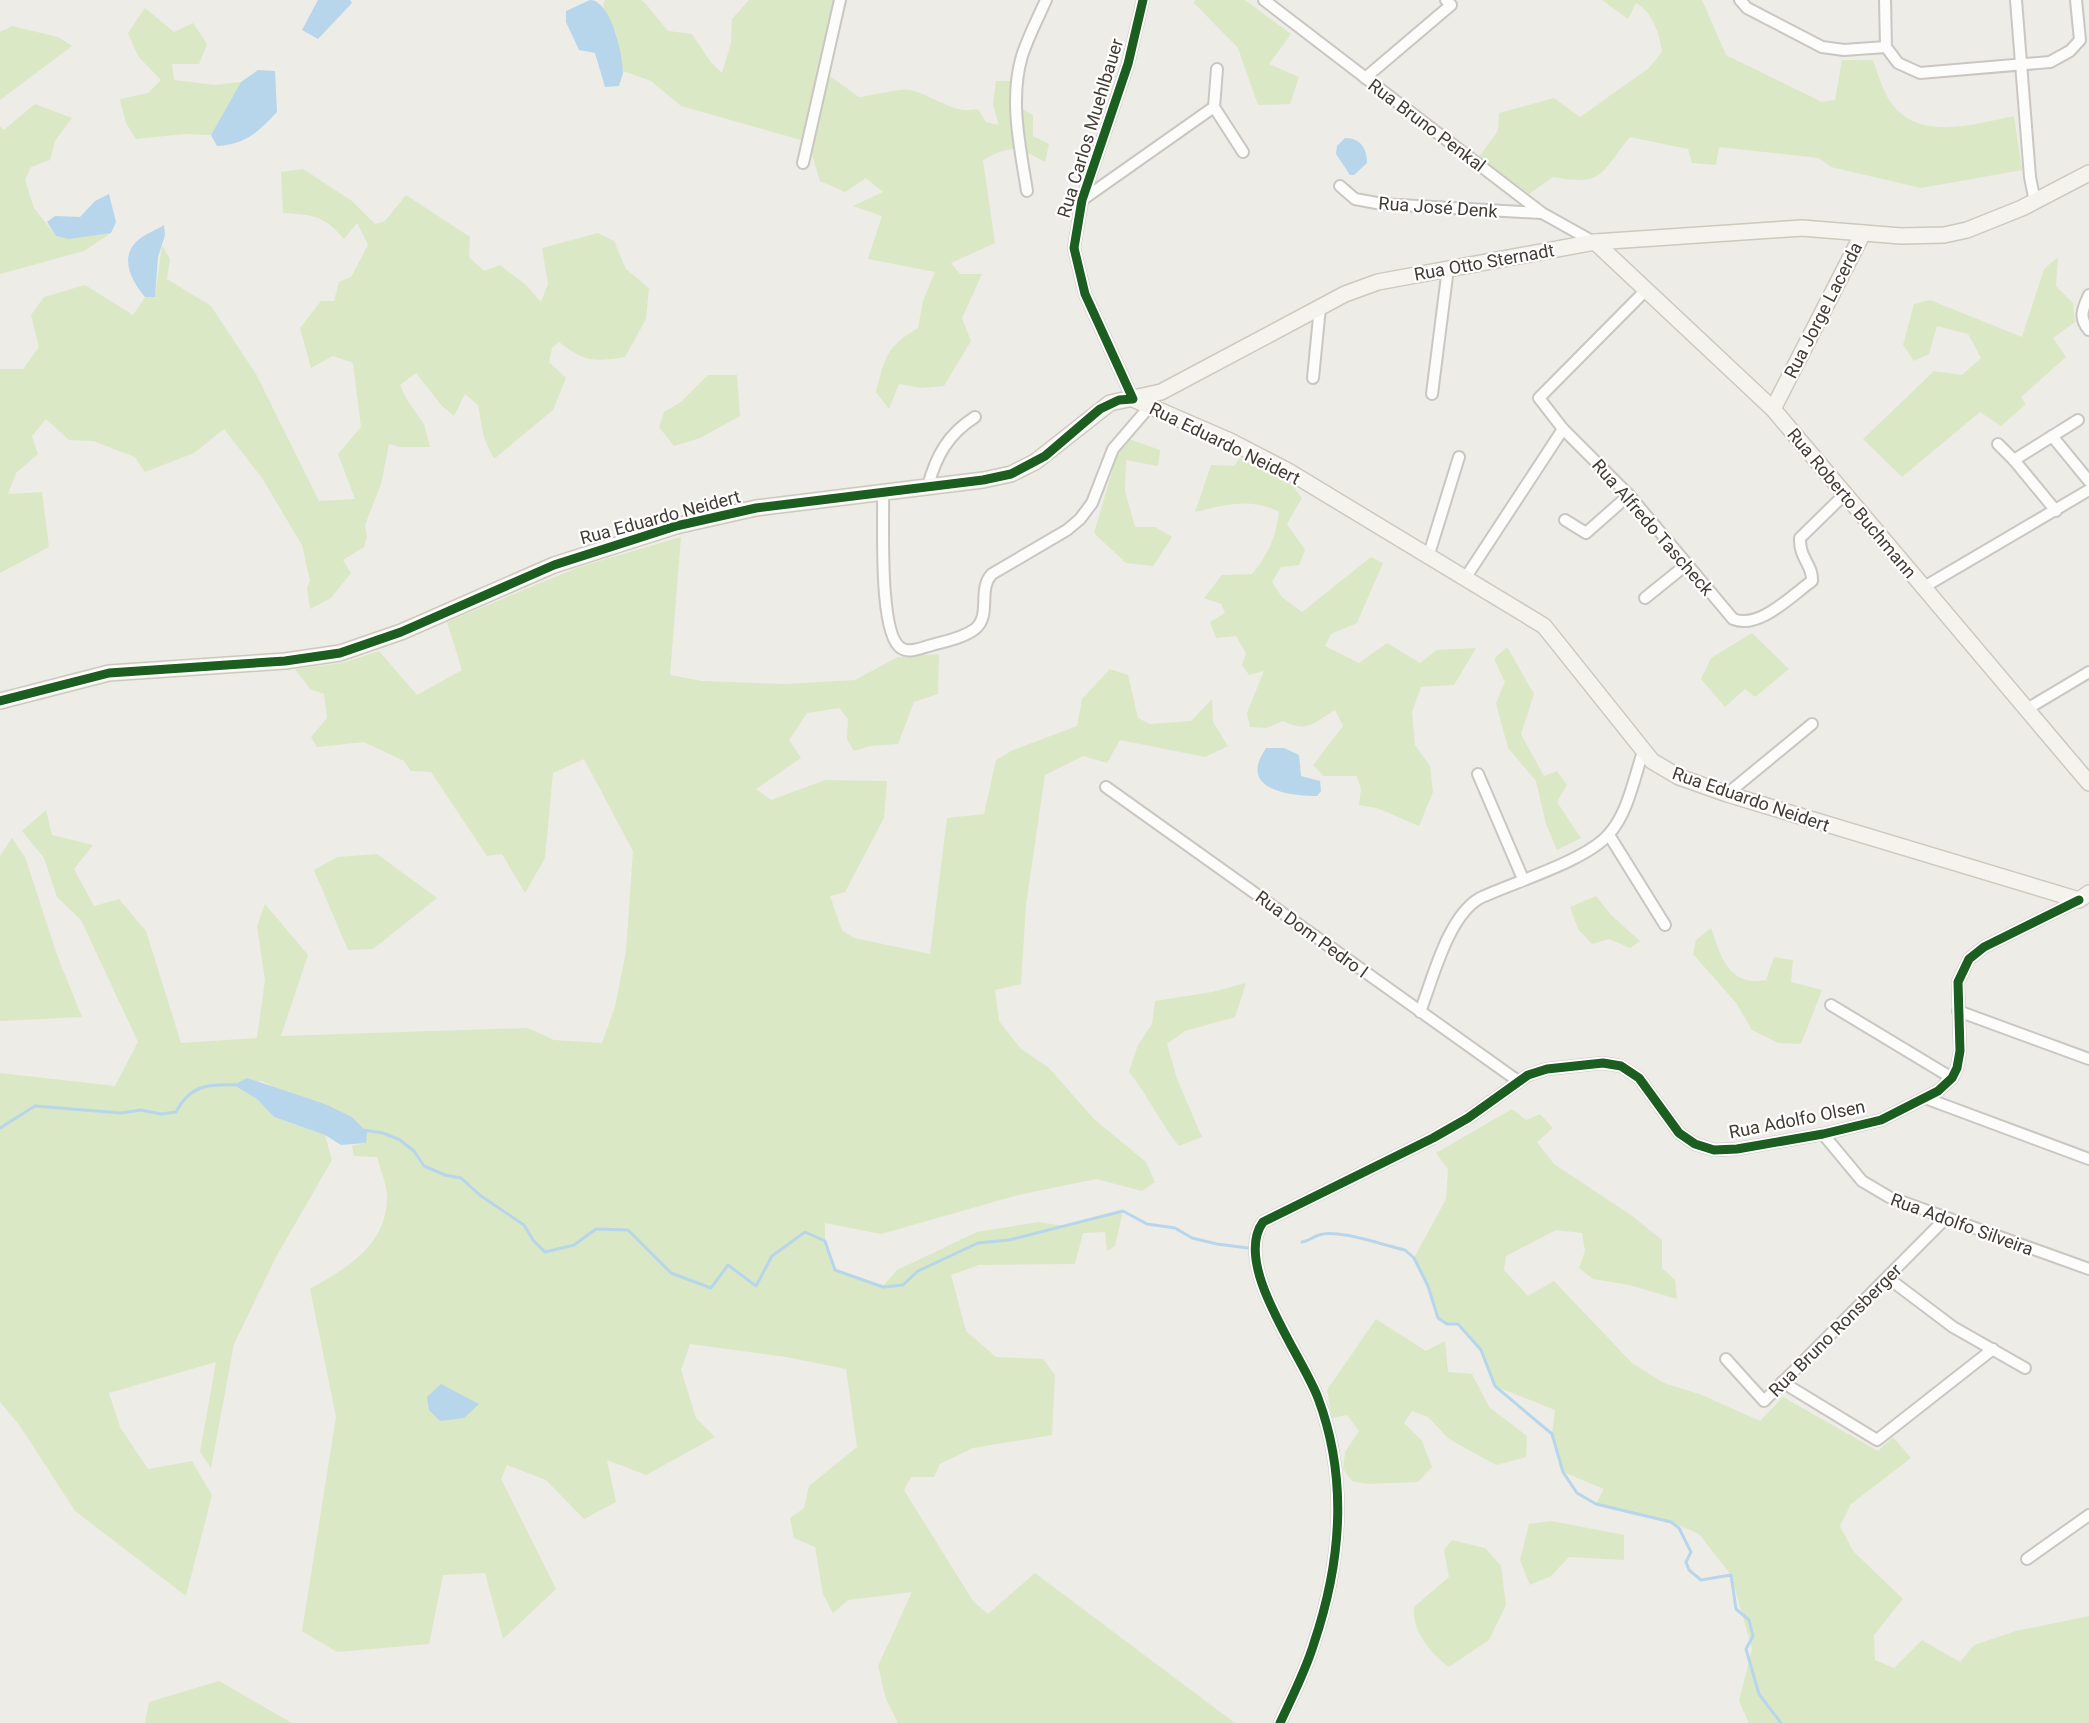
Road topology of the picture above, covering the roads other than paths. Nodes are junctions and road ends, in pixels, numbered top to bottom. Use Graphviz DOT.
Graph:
graph roads {
  1 [pos="840,0"];
  2 [pos="1046,0"];
  3 [pos="1143,0"];
  4 [pos="1264,0"];
  5 [pos="1740,0"];
  6 [pos="1885,0"];
  7 [pos="2016,0"];
  8 [pos="2076,0"];
  9 [pos="1448,2"];
  10 [pos="1886,47"];
  11 [pos="2022,64"];
  12 [pos="1217,69"];
  13 [pos="1365,78"];
  14 [pos="1214,107"];
  15 [pos="1243,152"];
  16 [pos="803,163"];
  17 [pos="2089,172"];
  18 [pos="1340,186"];
  19 [pos="1027,191"];
  20 [pos="1082,200"];
  21 [pos="2035,202"];
  22 [pos="1542,213"];
  23 [pos="1863,233"];
  24 [pos="1595,242"];
  25 [pos="1448,268"];
  26 [pos="1646,290"];
  27 [pos="2089,295"];
  28 [pos="1320,307"];
  29 [pos="2089,330"];
  30 [pos="1313,378"];
  31 [pos="1432,394"];
  32 [pos="1133,399"];
  33 [pos="1150,406"];
  34 [pos="1773,409"];
  35 [pos="975,417"];
  36 [pos="2078,420"];
  37 [pos="1563,429"];
  38 [pos="2052,436"];
  39 [pos="1998,444"];
  40 [pos="1459,457"];
  41 [pos="2014,460"];
  42 [pos="2089,481"];
  43 [pos="928,486"];
  44 [pos="2089,490"];
  45 [pos="884,491"];
  46 [pos="1845,494"];
  47 [pos="1629,495"];
  48 [pos="2056,511"];
  49 [pos="1565,520"];
  50 [pos="1429,555"];
  51 [pos="1686,565"];
  52 [pos="1466,577"];
  53 [pos="1924,588"];
  54 [pos="1646,598"];
  55 [pos="2089,672"];
  56 [pos="0,701"];
  57 [pos="2026,709"];
  58 [pos="1812,724"];
  59 [pos="1643,752"];
  60 [pos="1478,774"];
  61 [pos="2089,783"];
  62 [pos="1106,787"];
  63 [pos="1726,794"];
  64 [pos="1609,835"];
  65 [pos="1523,879"];
  66 [pos="2084,897"];
  67 [pos="1665,925"];
  68 [pos="1831,1005"];
  69 [pos="1958,1011"];
  70 [pos="1420,1012"];
  71 [pos="2089,1059"];
  72 [pos="1952,1078"];
  73 [pos="1518,1082"];
  74 [pos="1924,1098"];
  75 [pos="1823,1134"];
  76 [pos="2089,1159"];
  77 [pos="1945,1219"];
  78 [pos="2089,1269"];
  79 [pos="1888,1278"];
  80 [pos="1993,1349"];
  81 [pos="1726,1359"];
  82 [pos="2025,1368"];
  83 [pos="1782,1383"];
  84 [pos="2089,1515"];
  85 [pos="2027,1559"];
  86 [pos="1280,1723"];
  1 -- 16 [label="street"];
  2 -- 19 [label="street"];
  3 -- 20 [label="street, Rua Carlos Muehlbauer"];
  4 -- 13 [label="street, Rua Bruno Penkal"];
  5 -- 10 [label="street"];
  6 -- 10 [label="street"];
  7 -- 11 [label="street"];
  8 -- 11 [label="street"];
  9 -- 13 [label="street"];
  10 -- 11 [label="street"];
  11 -- 21 [label="street"];
  12 -- 14 [label="street"];
  13 -- 22 [label="street, Rua Bruno Penkal"];
  14 -- 15 [label="street"];
  14 -- 20 [label="street"];
  17 -- 21 [label="street, Rua Jorge Lacerda"];
  18 -- 22 [label="street, Rua José Denk"];
  20 -- 32 [label="street, Rua Carlos Muehlbauer"];
  21 -- 23 [label="street, Rua Jorge Lacerda"];
  22 -- 24 [label="street, Rua Bruno Penkal"];
  23 -- 24 [label="street, Rua Otto Sternadt"];
  23 -- 34 [label="street, Rua Jorge Lacerda"];
  24 -- 25 [label="street, Rua Otto Sternadt"];
  24 -- 26 [label="street, Rua Roberto Buchmann"];
  25 -- 28 [label="street, Rua Otto Sternadt"];
  25 -- 31 [label="street"];
  26 -- 34 [label="street, Rua Roberto Buchmann"];
  26 -- 37 [label="street, Rua Alfredo Tascheck"];
  27 -- 29 [label="street"];
  28 -- 30 [label="street"];
  28 -- 32 [label="street, Rua Otto Sternadt"];
  32 -- 33 [label="street, Rua Eduardo Neidert"];
  32 -- 43 [label="street, Rua Eduardo Neidert"];
  33 -- 45 [label="street"];
  33 -- 50 [label="street, Rua Eduardo Neidert"];
  34 -- 46 [label="street, Rua Roberto Buchmann"];
  35 -- 43 [label="street"];
  36 -- 38 [label="street"];
  37 -- 47 [label="street, Rua Alfredo Tascheck"];
  37 -- 52 [label="street"];
  38 -- 41 [label="street"];
  38 -- 42 [label="street"];
  39 -- 41 [label="street"];
  40 -- 50 [label="street"];
  41 -- 48 [label="street"];
  43 -- 45 [label="street, Rua Eduardo Neidert"];
  44 -- 48 [label="street"];
  45 -- 56 [label="street, Rua Eduardo Neidert"];
  46 -- 51 [label="street, Rua Alfredo Tascheck"];
  46 -- 53 [label="street, Rua Roberto Buchmann"];
  47 -- 49 [label="street"];
  47 -- 51 [label="street, Rua Alfredo Tascheck"];
  48 -- 53 [label="street"];
  50 -- 52 [label="street, Rua Eduardo Neidert"];
  51 -- 54 [label="street"];
  52 -- 59 [label="street, Rua Eduardo Neidert"];
  53 -- 57 [label="street, Rua Roberto Buchmann"];
  55 -- 57 [label="street"];
  57 -- 61 [label="street, Rua Roberto Buchmann"];
  58 -- 63 [label="street"];
  59 -- 63 [label="street, Rua Eduardo Neidert"];
  59 -- 64 [label="street"];
  60 -- 65 [label="street"];
  62 -- 70 [label="street, Rua Dom Pedro I"];
  63 -- 66 [label="street, Rua Eduardo Neidert"];
  64 -- 65 [label="street"];
  64 -- 67 [label="street"];
  65 -- 70 [label="street"];
  66 -- 69 [label="street"];
  68 -- 72 [label="street"];
  69 -- 71 [label="street"];
  69 -- 72 [label="street"];
  70 -- 73 [label="street, Rua Dom Pedro I"];
  72 -- 74 [label="street, Rua Adolfo Olsen"];
  73 -- 75 [label="street, Rua Adolfo Olsen"];
  73 -- 86 [label="street, Rua Adolfo Olsen"];
  74 -- 75 [label="street, Rua Adolfo Olsen"];
  74 -- 76 [label="street"];
  75 -- 77 [label="street, Rua Adolfo Silveira"];
  77 -- 78 [label="street, Rua Adolfo Silveira"];
  77 -- 79 [label="street, Rua Bruno Ronsberger"];
  79 -- 80 [label="street"];
  79 -- 83 [label="street, Rua Bruno Ronsberger"];
  80 -- 82 [label="street"];
  80 -- 83 [label="street"];
  81 -- 83 [label="street, Rua Bruno Ronsberger"];
  84 -- 85 [label="street"];
}
